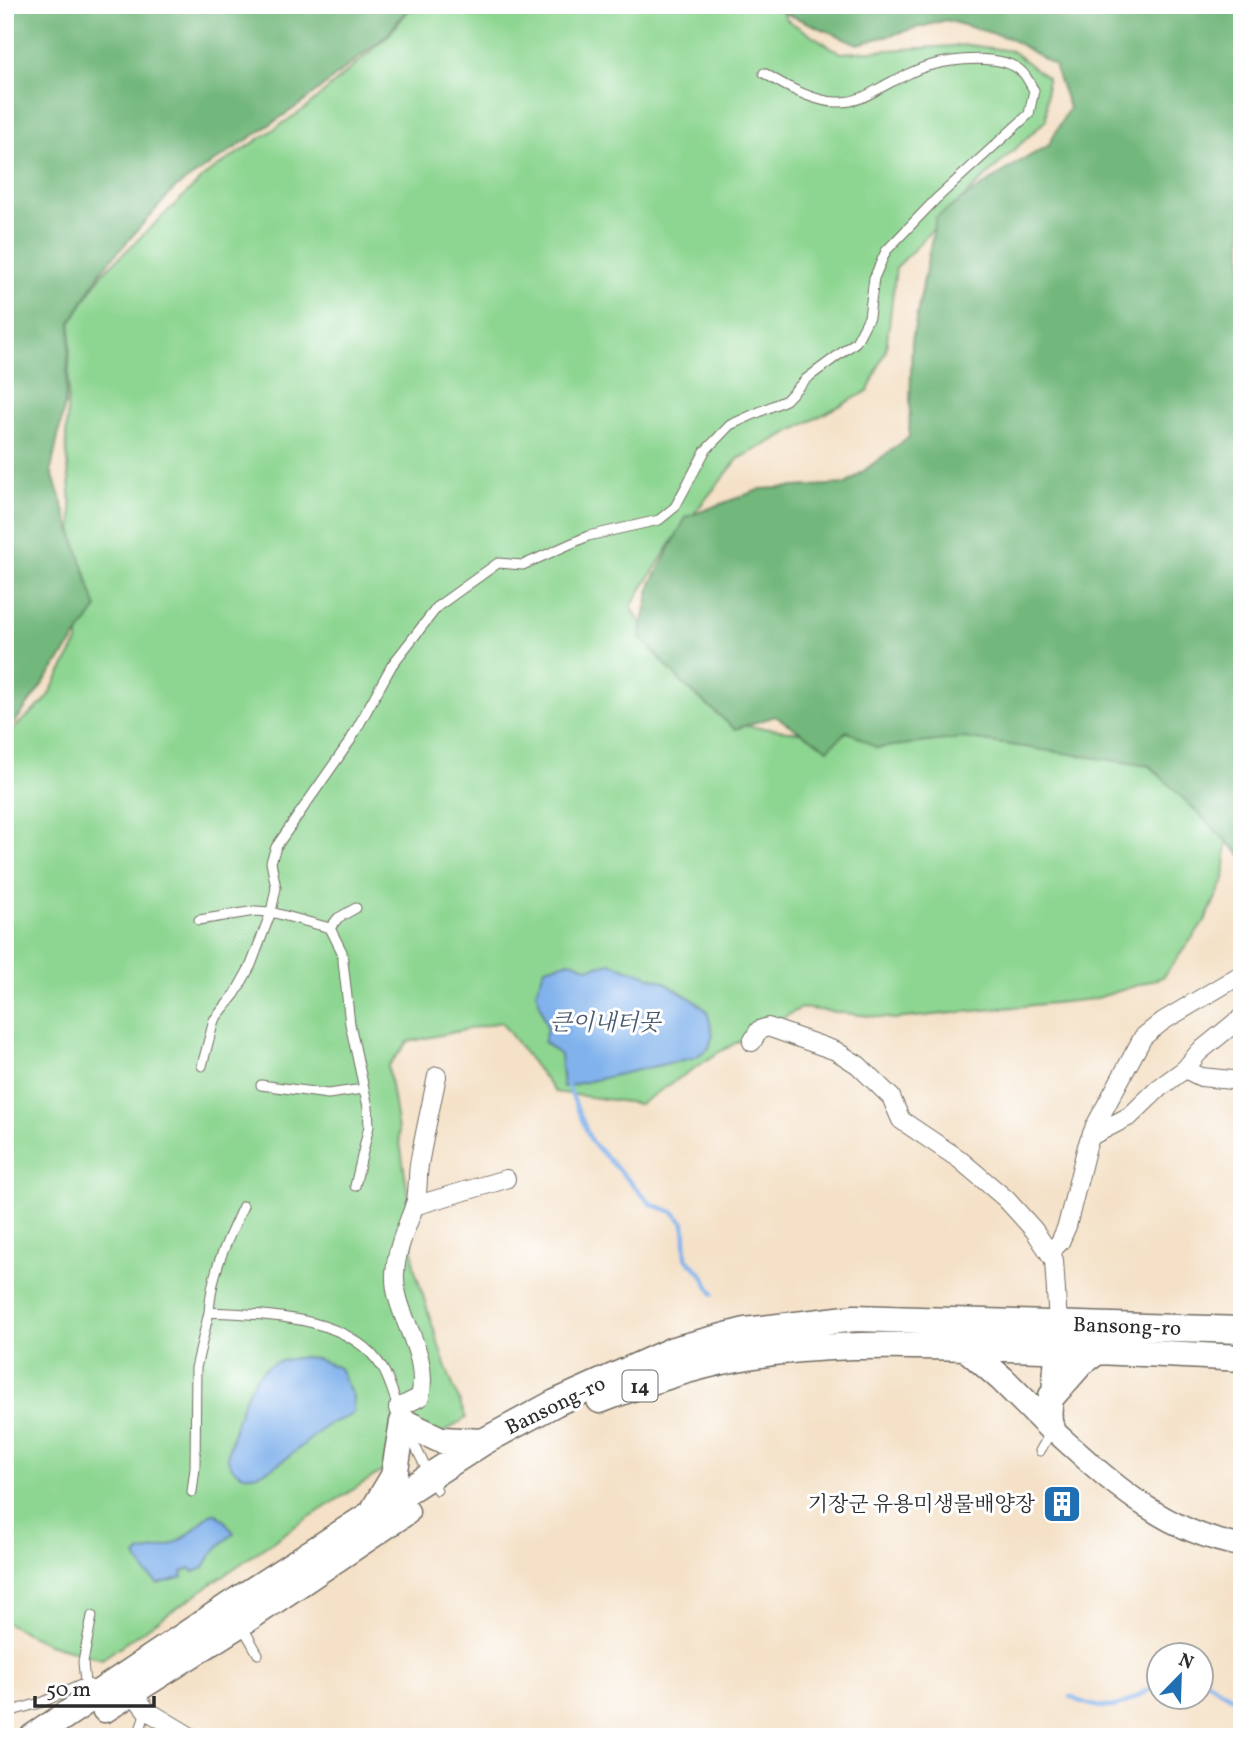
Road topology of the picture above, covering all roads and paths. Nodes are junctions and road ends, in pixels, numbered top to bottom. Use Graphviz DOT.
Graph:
graph roads {
  1 [pos="764,73"];
  2 [pos="356,908"];
  3 [pos="271,912"];
  4 [pos="199,920"];
  5 [pos="330,928"];
  6 [pos="1242,974"];
  7 [pos="1242,1017"];
  8 [pos="751,1042"];
  9 [pos="202,1066"];
  10 [pos="1185,1069"];
  11 [pos="437,1076"];
  12 [pos="1242,1082"];
  13 [pos="261,1086"];
  14 [pos="363,1089"];
  15 [pos="1091,1136"];
  16 [pos="506,1179"];
  17 [pos="355,1186"];
  18 [pos="243,1206"];
  19 [pos="415,1206"];
  20 [pos="1049,1252"];
  21 [pos="209,1312"];
  22 [pos="980,1321"];
  23 [pos="1242,1330"];
  24 [pos="1057,1336"];
  25 [pos="926,1346"];
  26 [pos="965,1347"];
  27 [pos="1098,1351"];
  28 [pos="1242,1358"];
  29 [pos="1052,1396"];
  30 [pos="401,1415"];
  31 [pos="1046,1440"];
  32 [pos="483,1442"];
  33 [pos="433,1483"];
  34 [pos="192,1492"];
  35 [pos="370,1515"];
  36 [pos="1242,1546"];
  37 [pos="92,1616"];
  38 [pos="241,1623"];
  39 [pos="258,1654"];
  40 [pos="94,1686"];
  41 [pos="139,1701"];
  42 [pos="5,1713"];
  43 [pos="33,1737"];
  44 [pos="61,1737"];
  45 [pos="138,1737"];
  46 [pos="191,1737"];
  1 -- 3 [label="lane"];
  2 -- 5 [label="lane"];
  3 -- 4 [label="lane"];
  3 -- 5 [label="lane"];
  3 -- 9 [label="lane"];
  5 -- 14 [label="lane"];
  6 -- 15 [label="street"];
  7 -- 10 [label="street"];
  8 -- 20 [label="street"];
  10 -- 12 [label="street"];
  10 -- 15 [label="street"];
  11 -- 19 [label="street"];
  13 -- 14 [label="lane"];
  14 -- 17 [label="lane"];
  15 -- 20 [label="street"];
  16 -- 19 [label="street"];
  18 -- 21 [label="lane"];
  19 -- 30 [label="street"];
  20 -- 24 [label="street"];
  21 -- 30 [label="lane"];
  21 -- 34 [label="lane"];
  22 -- 24 [label="main road, Bansong-ro / 14"];
  22 -- 25 [label="main road"];
  22 -- 32 [label="main road, Bansong-ro / 14"];
  23 -- 24 [label="main road, Bansong-ro / 14"];
  24 -- 26 [label="main road, Bansong-ro / 14"];
  24 -- 27 [label="main road, Bansong-ro / 14"];
  24 -- 29 [label="street"];
  25 -- 26 [label="main road, Bansong-ro / 14"];
  25 -- 33 [label="main road, Bansong-ro / 14"];
  26 -- 31 [label="main road"];
  27 -- 28 [label="main road, Bansong-ro / 14"];
  27 -- 29 [label="main road"];
  29 -- 31 [label="street"];
  30 -- 32 [label="main road"];
  30 -- 33 [label="lane"];
  30 -- 35 [label="main road"];
  31 -- 36 [label="street"];
  32 -- 33 [label="main road, Bansong-ro / 14"];
  33 -- 35 [label="main road, Bansong-ro / 14"];
  33 -- 38 [label="main road, Bansong-ro / 14"];
  35 -- 40 [label="main road, Bansong-ro / 14"];
  37 -- 40 [label="lane"];
  38 -- 39 [label="lane"];
  38 -- 41 [label="main road, Bansong-ro / 14"];
  40 -- 42 [label="lane"];
  40 -- 43 [label="main road, Bansong-ro / 14"];
  41 -- 44 [label="main road, Bansong-ro / 14"];
  41 -- 45 [label="lane"];
  41 -- 46 [label="street"];
}
